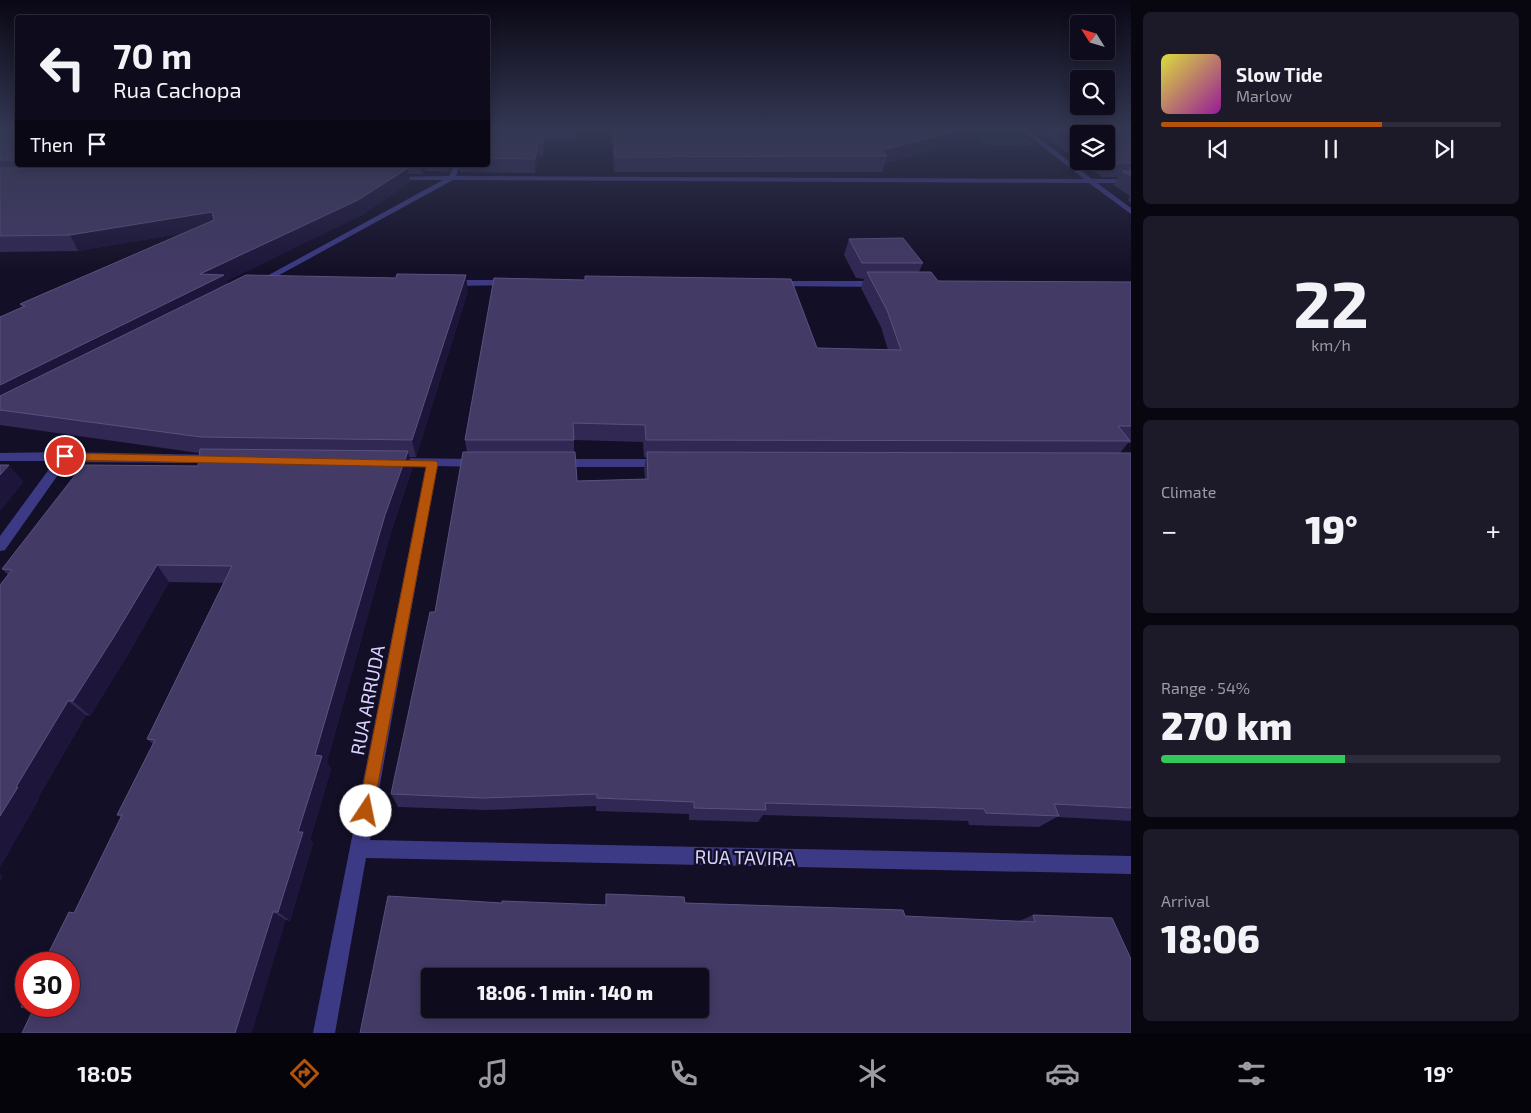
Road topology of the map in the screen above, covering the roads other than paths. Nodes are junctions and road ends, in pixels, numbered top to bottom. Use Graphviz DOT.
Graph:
graph roads {
  1 [pos="1083,176"];
  2 [pos="385,178"];
  3 [pos="452,178"];
  4 [pos="1088,180"];
  5 [pos="1131,181"];
  6 [pos="1131,212"];
  7 [pos="279,282"];
  8 [pos="437,283"];
  9 [pos="517,283"];
  10 [pos="764,283"];
  11 [pos="893,284"];
  12 [pos="0,456"];
  13 [pos="65,456"];
  14 [pos="224,459"];
  15 [pos="383,462"];
  16 [pos="432,463"];
  17 [pos="490,463"];
  18 [pos="548,463"];
  19 [pos="674,464"];
  20 [pos="0,546"];
  21 [pos="359,849"];
  22 [pos="1131,865"];
  23 [pos="324,1033"];
  1 -- 4 [label="street"];
  2 -- 3 [label="street"];
  3 -- 4 [label="street"];
  3 -- 7 [label="street"];
  4 -- 5 [label="street"];
  4 -- 6 [label="street"];
  8 -- 9 [label="street"];
  10 -- 11 [label="street"];
  12 -- 13 [label="street"];
  13 -- 14 [label="street"];
  13 -- 20 [label="street"];
  15 -- 16 [label="street"];
  16 -- 17 [label="street"];
  16 -- 21 [label="street, RUA ARRUDA"];
  18 -- 19 [label="street"];
  21 -- 22 [label="street, RUA TAVIRA"];
  21 -- 23 [label="street, RUA ARRUDA"];
}
